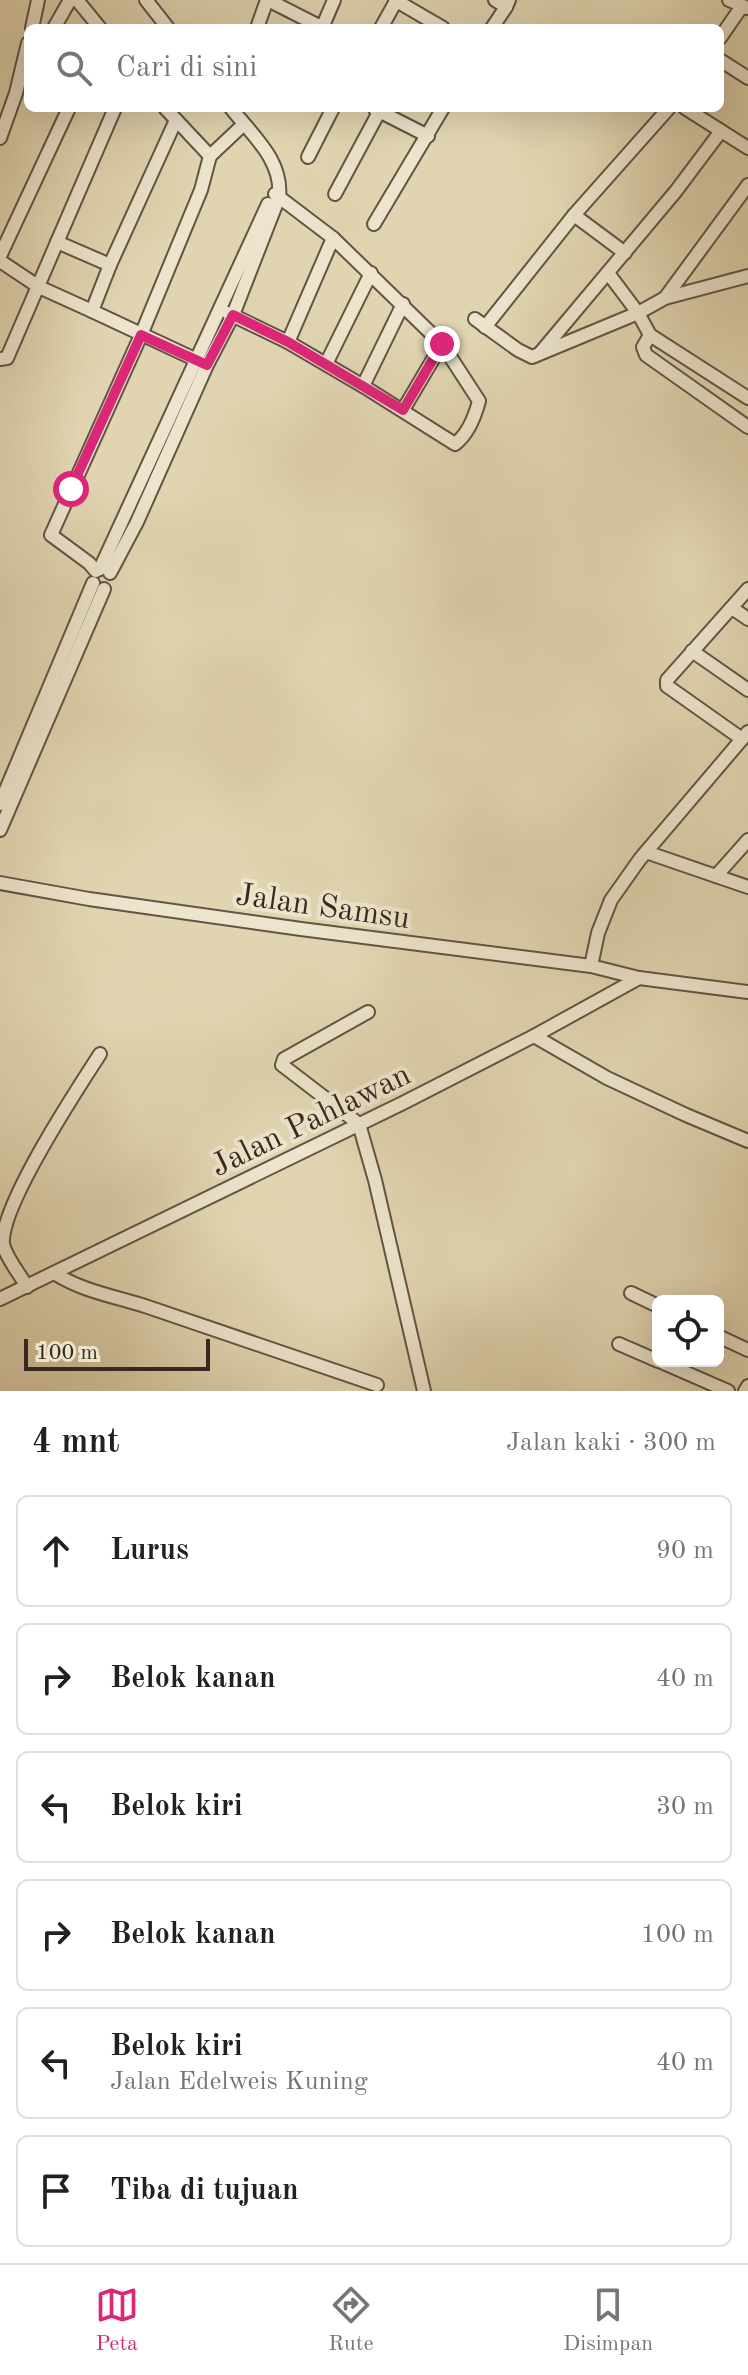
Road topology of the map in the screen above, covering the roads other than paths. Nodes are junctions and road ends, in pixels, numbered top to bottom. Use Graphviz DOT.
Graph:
graph roads {
  1 [pos="38,0"];
  2 [pos="70,0"];
  3 [pos="77,0"];
  4 [pos="146,0"];
  5 [pos="268,0"];
  6 [pos="334,0"];
  7 [pos="395,0"];
  8 [pos="729,0"];
  9 [pos="503,2"];
  10 [pos="746,8"];
  11 [pos="33,24"];
  12 [pos="56,24"];
  13 [pos="97,24"];
  14 [pos="165,24"];
  15 [pos="259,24"];
  16 [pos="314,24"];
  17 [pos="324,24"];
  18 [pos="383,24"];
  19 [pos="436,24"];
  20 [pos="494,24"];
  21 [pos="724,32"];
  22 [pos="24,60"];
  23 [pos="724,63"];
  24 [pos="748,78"];
  25 [pos="24,79"];
  26 [pos="16,93"];
  27 [pos="67,112"];
  28 [pos="113,112"];
  29 [pos="169,112"];
  30 [pos="234,112"];
  31 [pos="331,112"];
  32 [pos="374,112"];
  33 [pos="379,112"];
  34 [pos="441,112"];
  35 [pos="665,112"];
  36 [pos="691,112"];
  37 [pos="176,120"];
  38 [pos="244,124"];
  39 [pos="721,131"];
  40 [pos="428,136"];
  41 [pos="0,138"];
  42 [pos="748,148"];
  43 [pos="210,156"];
  44 [pos="308,157"];
  45 [pos="748,185"];
  46 [pos="278,192"];
  47 [pos="335,194"];
  48 [pos="574,215"];
  49 [pos="374,224"];
  50 [pos="333,238"];
  51 [pos="57,242"];
  52 [pos="625,253"];
  53 [pos="0,259"];
  54 [pos="110,265"];
  55 [pos="371,273"];
  56 [pos="608,273"];
  57 [pos="748,276"];
  58 [pos="39,287"];
  59 [pos="665,298"];
  60 [pos="403,304"];
  61 [pos="92,311"];
  62 [pos="227,313"];
  63 [pos="638,313"];
  64 [pos="141,335"];
  65 [pos="650,335"];
  66 [pos="288,342"];
  67 [pos="442,344"];
  68 [pos="537,356"];
  69 [pos="0,359"];
  70 [pos="201,362"];
  71 [pos="326,364"];
  72 [pos="701,366"];
  73 [pos="687,385"];
  74 [pos="363,386"];
  75 [pos="748,398"];
  76 [pos="403,410"];
  77 [pos="748,427"];
  78 [pos="101,577"];
  79 [pos="748,589"];
  80 [pos="732,608"];
  81 [pos="748,619"];
  82 [pos="692,651"];
  83 [pos="748,690"];
  84 [pos="46,708"];
  85 [pos="745,736"];
  86 [pos="0,804"];
  87 [pos="0,830"];
  88 [pos="748,840"];
  89 [pos="646,852"];
  90 [pos="716,876"];
  91 [pos="0,883"];
  92 [pos="748,887"];
  93 [pos="591,966"];
  94 [pos="639,978"];
  95 [pos="748,992"];
  96 [pos="368,1012"];
  97 [pos="534,1036"];
  98 [pos="100,1054"];
  99 [pos="359,1124"];
  100 [pos="748,1141"];
  101 [pos="54,1273"];
  102 [pos="27,1287"];
  103 [pos="631,1293"];
  104 [pos="0,1299"];
  105 [pos="652,1303"];
  106 [pos="724,1339"];
  107 [pos="619,1344"];
  108 [pos="748,1350"];
  109 [pos="652,1358"];
  110 [pos="672,1367"];
  111 [pos="377,1385"];
  112 [pos="424,1391"];
  113 [pos="728,1391"];
  1 -- 11 [label="street"];
  2 -- 12 [label="street"];
  3 -- 13 [label="street"];
  4 -- 14 [label="street"];
  5 -- 15 [label="street"];
  5 -- 16 [label="street"];
  6 -- 17 [label="street"];
  7 -- 18 [label="street"];
  7 -- 19 [label="street"];
  8 -- 10 [label="street"];
  9 -- 20 [label="street"];
  10 -- 21 [label="street"];
  22 -- 26 [label="street"];
  23 -- 24 [label="street"];
  25 -- 26 [label="street"];
  26 -- 41 [label="street"];
  27 -- 53 [label="street"];
  28 -- 51 [label="street"];
  29 -- 37 [label="street"];
  30 -- 38 [label="street"];
  31 -- 44 [label="street"];
  32 -- 47 [label="street"];
  33 -- 40 [label="street"];
  34 -- 40 [label="street"];
  35 -- 48 [label="street"];
  36 -- 39 [label="street"];
  37 -- 43 [label="street"];
  37 -- 54 [label="street"];
  38 -- 43 [label="street"];
  38 -- 46 [label="street"];
  39 -- 42 [label="street"];
  39 -- 52 [label="street"];
  40 -- 49 [label="street"];
  43 -- 64 [label="street"];
  45 -- 59 [label="street"];
  46 -- 50 [label="street"];
  46 -- 62 [label="street"];
  48 -- 52 [label="street"];
  48 -- 68 [label="street"];
  50 -- 55 [label="street"];
  50 -- 66 [label="street"];
  51 -- 54 [label="street"];
  51 -- 58 [label="street"];
  52 -- 56 [label="street"];
  53 -- 58 [label="street"];
  54 -- 61 [label="street"];
  55 -- 60 [label="street"];
  55 -- 71 [label="street"];
  56 -- 63 [label="street"];
  56 -- 68 [label="street"];
  57 -- 59 [label="street"];
  58 -- 61 [label="street"];
  58 -- 69 [label="street"];
  59 -- 63 [label="street"];
  60 -- 67 [label="street"];
  60 -- 74 [label="street"];
  61 -- 64 [label="street"];
  62 -- 66 [label="street"];
  62 -- 70 [label="street"];
  63 -- 65 [label="street"];
  63 -- 68 [label="street"];
  64 -- 70 [label="street"];
  64 -- 78 [label="street"];
  65 -- 72 [label="street"];
  65 -- 73 [label="street"];
  66 -- 71 [label="street"];
  67 -- 76 [label="street"];
  67 -- 76 [label="street"];
  70 -- 78 [label="street"];
  71 -- 74 [label="street"];
  72 -- 73 [label="street"];
  72 -- 75 [label="street"];
  73 -- 77 [label="street"];
  74 -- 76 [label="street"];
  78 -- 84 [label="street"];
  79 -- 80 [label="street"];
  80 -- 81 [label="street"];
  80 -- 82 [label="street"];
  82 -- 83 [label="street"];
  82 -- 85 [label="street"];
  84 -- 86 [label="street"];
  84 -- 87 [label="street"];
  85 -- 89 [label="street"];
  88 -- 90 [label="street"];
  89 -- 90 [label="street"];
  89 -- 93 [label="street"];
  90 -- 92 [label="street"];
  91 -- 93 [label="street, Jalan Samsu"];
  93 -- 94 [label="street, Jalan Samsu"];
  94 -- 95 [label="street, Jalan Samsu"];
  94 -- 97 [label="street, Jalan Pahlawan"];
  96 -- 99 [label="street"];
  97 -- 99 [label="street, Jalan Pahlawan"];
  97 -- 100 [label="street"];
  98 -- 102 [label="street"];
  99 -- 101 [label="street, Jalan Pahlawan"];
  99 -- 112 [label="street"];
  101 -- 102 [label="street, Jalan Pahlawan"];
  101 -- 111 [label="street"];
  102 -- 104 [label="street, Jalan Pahlawan"];
  103 -- 105 [label="street"];
  106 -- 108 [label="street"];
  107 -- 109 [label="street"];
  110 -- 113 [label="street"];
}
